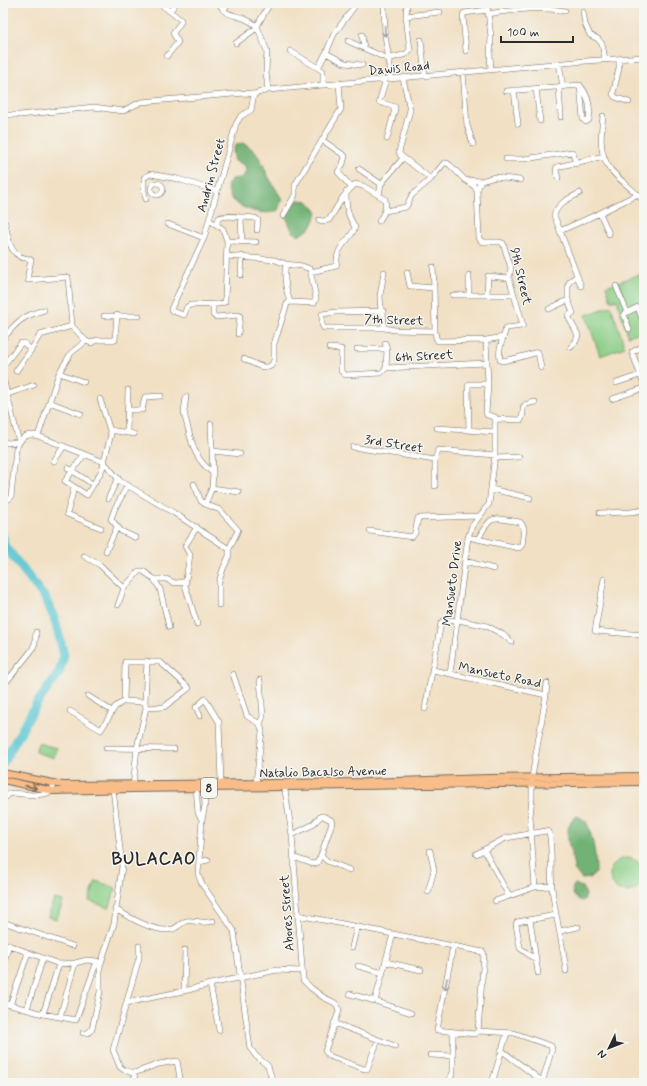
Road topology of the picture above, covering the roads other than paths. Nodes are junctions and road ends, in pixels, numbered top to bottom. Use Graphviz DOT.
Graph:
graph roads {
  1 [pos="159,3"];
  2 [pos="176,3"];
  3 [pos="219,3"];
  4 [pos="230,3"];
  5 [pos="270,3"];
  6 [pos="357,3"];
  7 [pos="384,3"];
  8 [pos="407,3"];
  9 [pos="487,3"];
  10 [pos="222,10"];
  11 [pos="170,11"];
  12 [pos="565,11"];
  13 [pos="440,12"];
  14 [pos="488,12"];
  15 [pos="583,12"];
  16 [pos="406,16"];
  17 [pos="258,27"];
  18 [pos="362,35"];
  19 [pos="422,40"];
  20 [pos="348,42"];
  21 [pos="236,43"];
  22 [pos="364,48"];
  23 [pos="290,51"];
  24 [pos="466,51"];
  25 [pos="326,53"];
  26 [pos="167,56"];
  27 [pos="644,57"];
  28 [pos="388,59"];
  29 [pos="605,59"];
  30 [pos="619,59"];
  31 [pos="559,63"];
  32 [pos="362,65"];
  33 [pos="318,68"];
  34 [pos="492,69"];
  35 [pos="463,72"];
  36 [pos="425,76"];
  37 [pos="402,78"];
  38 [pos="388,79"];
  39 [pos="339,83"];
  40 [pos="323,85"];
  41 [pos="580,86"];
  42 [pos="561,87"];
  43 [pos="536,89"];
  44 [pos="268,90"];
  45 [pos="506,90"];
  46 [pos="514,90"];
  47 [pos="254,94"];
  48 [pos="629,102"];
  49 [pos="3,115"];
  50 [pos="603,116"];
  51 [pos="561,117"];
  52 [pos="540,121"];
  53 [pos="518,124"];
  54 [pos="387,139"];
  55 [pos="322,140"];
  56 [pos="473,144"];
  57 [pos="604,156"];
  58 [pos="403,158"];
  59 [pos="506,159"];
  60 [pos="576,164"];
  61 [pos="359,169"];
  62 [pos="160,176"];
  63 [pos="558,178"];
  64 [pos="431,179"];
  65 [pos="465,180"];
  66 [pos="480,180"];
  67 [pos="520,180"];
  68 [pos="158,182"];
  69 [pos="381,184"];
  70 [pos="351,187"];
  71 [pos="216,191"];
  72 [pos="477,191"];
  73 [pos="346,192"];
  74 [pos="580,193"];
  75 [pos="638,194"];
  76 [pos="379,195"];
  77 [pos="146,199"];
  78 [pos="644,202"];
  79 [pos="385,211"];
  80 [pos="600,213"];
  81 [pos="283,216"];
  82 [pos="241,218"];
  83 [pos="209,220"];
  84 [pos="319,220"];
  85 [pos="3,221"];
  86 [pos="379,221"];
  87 [pos="168,224"];
  88 [pos="217,224"];
  89 [pos="257,230"];
  90 [pos="560,231"];
  91 [pos="609,234"];
  92 [pos="204,238"];
  93 [pos="227,241"];
  94 [pos="242,241"];
  95 [pos="256,242"];
  96 [pos="227,256"];
  97 [pos="242,256"];
  98 [pos="286,264"];
  99 [pos="433,267"];
  100 [pos="311,272"];
  101 [pos="384,272"];
  102 [pos="407,272"];
  103 [pos="469,275"];
  104 [pos="242,276"];
  105 [pos="578,276"];
  106 [pos="509,278"];
  107 [pos="581,286"];
  108 [pos="616,286"];
  109 [pos="434,288"];
  110 [pos="487,294"];
  111 [pos="453,295"];
  112 [pos="469,295"];
  113 [pos="514,295"];
  114 [pos="568,300"];
  115 [pos="290,302"];
  116 [pos="216,304"];
  117 [pos="644,306"];
  118 [pos="638,307"];
  119 [pos="548,309"];
  120 [pos="44,310"];
  121 [pos="381,311"];
  122 [pos="627,312"];
  123 [pos="117,315"];
  124 [pos="104,316"];
  125 [pos="140,316"];
  126 [pos="642,319"];
  127 [pos="72,326"];
  128 [pos="384,328"];
  129 [pos="629,329"];
  130 [pos="435,331"];
  131 [pos="238,334"];
  132 [pos="504,337"];
  133 [pos="3,339"];
  134 [pos="486,340"];
  135 [pos="86,341"];
  136 [pos="386,343"];
  137 [pos="644,346"];
  138 [pos="571,347"];
  139 [pos="329,348"];
  140 [pos="357,349"];
  141 [pos="387,349"];
  142 [pos="31,350"];
  143 [pos="244,359"];
  144 [pos="486,363"];
  145 [pos="3,366"];
  146 [pos="386,368"];
  147 [pos="541,368"];
  148 [pos="16,371"];
  149 [pos="59,373"];
  150 [pos="640,375"];
  151 [pos="3,378"];
  152 [pos="84,382"];
  153 [pos="616,383"];
  154 [pos="488,384"];
  155 [pos="644,384"];
  156 [pos="34,385"];
  157 [pos="644,388"];
  158 [pos="128,390"];
  159 [pos="8,394"];
  160 [pos="161,396"];
  161 [pos="186,397"];
  162 [pos="612,398"];
  163 [pos="100,399"];
  164 [pos="49,402"];
  165 [pos="535,402"];
  166 [pos="127,410"];
  167 [pos="81,414"];
  168 [pos="495,419"];
  169 [pos="211,424"];
  170 [pos="437,428"];
  171 [pos="110,430"];
  172 [pos="469,430"];
  173 [pos="127,432"];
  174 [pos="495,432"];
  175 [pos="134,434"];
  176 [pos="38,436"];
  177 [pos="3,440"];
  178 [pos="19,442"];
  179 [pos="64,446"];
  180 [pos="353,447"];
  181 [pos="213,451"];
  182 [pos="240,454"];
  183 [pos="84,455"];
  184 [pos="495,456"];
  185 [pos="519,457"];
  186 [pos="435,460"];
  187 [pos="54,461"];
  188 [pos="104,462"];
  189 [pos="70,469"];
  190 [pos="213,473"];
  191 [pos="118,478"];
  192 [pos="91,483"];
  193 [pos="194,484"];
  194 [pos="128,485"];
  195 [pos="434,486"];
  196 [pos="74,488"];
  197 [pos="212,488"];
  198 [pos="492,489"];
  199 [pos="239,492"];
  200 [pos="530,498"];
  201 [pos="108,499"];
  202 [pos="4,500"];
  203 [pos="205,504"];
  204 [pos="644,510"];
  205 [pos="600,512"];
  206 [pos="480,516"];
  207 [pos="117,527"];
  208 [pos="196,527"];
  209 [pos="101,528"];
  210 [pos="370,531"];
  211 [pos="468,537"];
  212 [pos="136,538"];
  213 [pos="478,539"];
  214 [pos="229,549"];
  215 [pos="106,551"];
  216 [pos="84,556"];
  217 [pos="465,561"];
  218 [pos="494,569"];
  219 [pos="154,579"];
  220 [pos="604,579"];
  221 [pos="186,582"];
  222 [pos="124,588"];
  223 [pos="118,605"];
  224 [pos="219,605"];
  225 [pos="458,620"];
  226 [pos="197,624"];
  227 [pos="169,627"];
  228 [pos="36,632"];
  229 [pos="644,634"];
  230 [pos="512,642"];
  231 [pos="147,662"];
  232 [pos="433,670"];
  233 [pos="233,674"];
  234 [pos="450,674"];
  235 [pos="260,680"];
  236 [pos="546,683"];
  237 [pos="3,686"];
  238 [pos="546,695"];
  239 [pos="88,696"];
  240 [pos="124,701"];
  241 [pos="145,702"];
  242 [pos="146,708"];
  243 [pos="425,709"];
  244 [pos="70,711"];
  245 [pos="112,711"];
  246 [pos="200,716"];
  247 [pos="260,724"];
  248 [pos="106,748"];
  249 [pos="137,748"];
  250 [pos="174,749"];
  251 [pos="3,773"];
  252 [pos="644,776"];
  253 [pos="532,780"];
  254 [pos="6,781"];
  255 [pos="256,782"];
  256 [pos="644,782"];
  257 [pos="221,783"];
  258 [pos="53,784"];
  259 [pos="284,785"];
  260 [pos="133,786"];
  261 [pos="196,786"];
  262 [pos="204,786"];
  263 [pos="113,790"];
  264 [pos="53,791"];
  265 [pos="3,800"];
  266 [pos="202,820"];
  267 [pos="531,833"];
  268 [pos="292,835"];
  269 [pos="484,850"];
  270 [pos="430,851"];
  271 [pos="476,854"];
  272 [pos="321,855"];
  273 [pos="293,857"];
  274 [pos="208,860"];
  275 [pos="199,862"];
  276 [pos="350,870"];
  277 [pos="552,886"];
  278 [pos="535,887"];
  279 [pos="428,892"];
  280 [pos="509,896"];
  281 [pos="495,901"];
  282 [pos="115,910"];
  283 [pos="298,914"];
  284 [pos="556,915"];
  285 [pos="530,920"];
  286 [pos="213,921"];
  287 [pos="3,922"];
  288 [pos="357,926"];
  289 [pos="578,927"];
  290 [pos="560,931"];
  291 [pos="393,934"];
  292 [pos="3,943"];
  293 [pos="9,945"];
  294 [pos="73,946"];
  295 [pos="139,946"];
  296 [pos="453,946"];
  297 [pos="352,948"];
  298 [pos="186,950"];
  299 [pos="28,953"];
  300 [pos="43,958"];
  301 [pos="536,960"];
  302 [pos="386,962"];
  303 [pos="75,963"];
  304 [pos="3,964"];
  305 [pos="59,964"];
  306 [pos="358,966"];
  307 [pos="420,970"];
  308 [pos="566,970"];
  309 [pos="302,971"];
  310 [pos="383,973"];
  311 [pos="538,973"];
  312 [pos="240,978"];
  313 [pos="210,984"];
  314 [pos="184,991"];
  315 [pos="350,994"];
  316 [pos="375,1001"];
  317 [pos="3,1003"];
  318 [pos="126,1004"];
  319 [pos="10,1005"];
  320 [pos="27,1009"];
  321 [pos="411,1013"];
  322 [pos="43,1014"];
  323 [pos="60,1017"];
  324 [pos="334,1023"];
  325 [pos="219,1030"];
  326 [pos="478,1031"];
  327 [pos="453,1032"];
  328 [pos="83,1033"];
  329 [pos="507,1033"];
  330 [pos="378,1040"];
  331 [pos="395,1046"];
  332 [pos="501,1050"];
  333 [pos="430,1055"];
  334 [pos="453,1056"];
  335 [pos="134,1073"];
  336 [pos="542,1082"];
  337 [pos="135,1083"];
  338 [pos="173,1083"];
  339 [pos="274,1083"];
  340 [pos="448,1083"];
  341 [pos="492,1083"];
  1 -- 11 [label="street"];
  2 -- 11 [label="street"];
  3 -- 10 [label="street"];
  4 -- 10 [label="street"];
  5 -- 17 [label="street"];
  6 -- 25 [label="street"];
  7 -- 28 [label="street, one-way"];
  8 -- 16 [label="street"];
  9 -- 14 [label="street"];
  10 -- 17 [label="street"];
  11 -- 26 [label="street"];
  12 -- 14 [label="street"];
  13 -- 16 [label="street"];
  14 -- 24 [label="street"];
  14 -- 34 [label="street"];
  15 -- 29 [label="street"];
  16 -- 28 [label="street"];
  17 -- 21 [label="street"];
  17 -- 44 [label="street"];
  18 -- 22 [label="street"];
  19 -- 36 [label="street"];
  20 -- 22 [label="street"];
  22 -- 28 [label="street"];
  23 -- 33 [label="street"];
  25 -- 32 [label="street"];
  25 -- 33 [label="street"];
  27 -- 30 [label="street, Dawis Road"];
  28 -- 38 [label="street"];
  29 -- 30 [label="street, Dawis Road"];
  29 -- 31 [label="street, Dawis Road"];
  30 -- 48 [label="street"];
  31 -- 34 [label="street, Dawis Road"];
  31 -- 42 [label="street"];
  33 -- 40 [label="street"];
  34 -- 35 [label="street, Dawis Road"];
  35 -- 36 [label="street, Dawis Road"];
  35 -- 56 [label="street"];
  36 -- 37 [label="street, Dawis Road"];
  37 -- 38 [label="street, Dawis Road"];
  37 -- 58 [label="street"];
  38 -- 39 [label="street, Dawis Road"];
  38 -- 54 [label="street"];
  39 -- 40 [label="street, Dawis Road"];
  39 -- 55 [label="street"];
  40 -- 44 [label="street, Dawis Road"];
  41 -- 41 [label="street"];
  41 -- 42 [label="street"];
  42 -- 43 [label="street"];
  42 -- 51 [label="street"];
  43 -- 46 [label="street"];
  43 -- 52 [label="street"];
  44 -- 47 [label="street, Dawis Road"];
  45 -- 46 [label="street"];
  46 -- 53 [label="street"];
  47 -- 49 [label="street, Dawis Road"];
  47 -- 71 [label="street, Andrin Street"];
  50 -- 57 [label="street"];
  55 -- 70 [label="street"];
  55 -- 81 [label="street"];
  57 -- 60 [label="street"];
  57 -- 75 [label="street"];
  58 -- 64 [label="street"];
  58 -- 69 [label="street"];
  59 -- 60 [label="street"];
  60 -- 63 [label="street"];
  61 -- 69 [label="street"];
  62 -- 68 [label="street"];
  62 -- 71 [label="street"];
  62 -- 77 [label="street"];
  64 -- 65 [label="street"];
  64 -- 79 [label="street"];
  65 -- 66 [label="street"];
  65 -- 72 [label="street"];
  66 -- 67 [label="street"];
  66 -- 72 [label="street, 9th Street"];
  69 -- 76 [label="street"];
  70 -- 73 [label="street"];
  70 -- 76 [label="street"];
  71 -- 83 [label="street, Andrin Street"];
  72 -- 106 [label="street, 9th Street"];
  73 -- 84 [label="street"];
  73 -- 100 [label="street"];
  74 -- 90 [label="street"];
  75 -- 78 [label="street"];
  75 -- 80 [label="street"];
  76 -- 79 [label="street"];
  79 -- 86 [label="street"];
  80 -- 90 [label="street"];
  80 -- 91 [label="street"];
  82 -- 88 [label="street"];
  82 -- 89 [label="street"];
  82 -- 94 [label="street"];
  83 -- 88 [label="street, Andrin Street"];
  83 -- 92 [label="street"];
  85 -- 127 [label="street"];
  87 -- 92 [label="street"];
  88 -- 93 [label="street, Andrin Street"];
  90 -- 105 [label="street"];
  92 -- 116 [label="street"];
  93 -- 94 [label="street"];
  93 -- 96 [label="street, Andrin Street"];
  94 -- 95 [label="street"];
  96 -- 97 [label="street"];
  96 -- 116 [label="street, Andrin Street"];
  97 -- 98 [label="street"];
  97 -- 104 [label="street"];
  98 -- 100 [label="street"];
  98 -- 115 [label="street"];
  99 -- 109 [label="street"];
  100 -- 115 [label="street"];
  101 -- 121 [label="street"];
  102 -- 109 [label="street"];
  103 -- 112 [label="street"];
  105 -- 107 [label="street"];
  105 -- 114 [label="street"];
  106 -- 110 [label="street"];
  106 -- 113 [label="street, 9th Street"];
  108 -- 122 [label="street"];
  109 -- 130 [label="street"];
  110 -- 112 [label="street"];
  110 -- 113 [label="street"];
  111 -- 112 [label="street"];
  113 -- 132 [label="street, 9th Street"];
  114 -- 119 [label="street"];
  114 -- 138 [label="street"];
  115 -- 143 [label="street"];
  116 -- 131 [label="street"];
  117 -- 118 [label="street"];
  118 -- 122 [label="street"];
  118 -- 126 [label="street"];
  120 -- 133 [label="street"];
  121 -- 128 [label="street"];
  121 -- 128 [label="street, 7th Street"];
  122 -- 129 [label="street"];
  123 -- 124 [label="street"];
  123 -- 125 [label="street"];
  123 -- 135 [label="street"];
  127 -- 135 [label="street"];
  127 -- 142 [label="street"];
  128 -- 130 [label="street, 7th Street"];
  130 -- 134 [label="street, 7th Street"];
  132 -- 134 [label="street, 7th Street"];
  132 -- 147 [label="street"];
  134 -- 144 [label="street"];
  135 -- 149 [label="street"];
  136 -- 141 [label="street"];
  137 -- 150 [label="street"];
  139 -- 146 [label="street, 6th Street"];
  140 -- 141 [label="street"];
  141 -- 146 [label="street"];
  142 -- 145 [label="street"];
  142 -- 148 [label="street"];
  144 -- 146 [label="street, 6th Street"];
  144 -- 154 [label="street"];
  149 -- 152 [label="street"];
  149 -- 164 [label="street"];
  150 -- 153 [label="street"];
  150 -- 155 [label="street"];
  151 -- 159 [label="street"];
  154 -- 168 [label="street"];
  154 -- 172 [label="street"];
  156 -- 159 [label="street"];
  157 -- 162 [label="street"];
  158 -- 166 [label="street"];
  159 -- 178 [label="street"];
  160 -- 166 [label="street"];
  161 -- 190 [label="street"];
  163 -- 171 [label="street"];
  164 -- 167 [label="street"];
  164 -- 176 [label="street"];
  165 -- 168 [label="street"];
  166 -- 173 [label="street"];
  168 -- 174 [label="street, Mansueto Drive"];
  169 -- 181 [label="street"];
  170 -- 172 [label="street"];
  171 -- 173 [label="street"];
  171 -- 188 [label="street"];
  172 -- 174 [label="street"];
  173 -- 175 [label="street"];
  174 -- 184 [label="street, Mansueto Drive"];
  176 -- 178 [label="street"];
  176 -- 179 [label="street"];
  177 -- 178 [label="street"];
  178 -- 202 [label="street"];
  179 -- 183 [label="street"];
  179 -- 187 [label="street"];
  180 -- 186 [label="street, 3rd Street"];
  181 -- 182 [label="street"];
  181 -- 190 [label="street"];
  183 -- 188 [label="street"];
  183 -- 189 [label="street"];
  184 -- 185 [label="street"];
  184 -- 186 [label="street, 3rd Street"];
  184 -- 198 [label="street, Mansueto Drive"];
  186 -- 195 [label="street"];
  188 -- 191 [label="street"];
  188 -- 196 [label="street"];
  189 -- 192 [label="street"];
  189 -- 196 [label="street"];
  190 -- 197 [label="street"];
  191 -- 194 [label="street"];
  191 -- 201 [label="street"];
  193 -- 203 [label="street"];
  194 -- 207 [label="street"];
  194 -- 208 [label="street"];
  196 -- 209 [label="street"];
  197 -- 199 [label="street"];
  197 -- 203 [label="street"];
  198 -- 200 [label="street"];
  198 -- 206 [label="street, Mansueto Drive"];
  203 -- 214 [label="street"];
  204 -- 205 [label="street"];
  206 -- 210 [label="street"];
  206 -- 211 [label="street, Mansueto Drive"];
  207 -- 212 [label="street"];
  207 -- 215 [label="street"];
  208 -- 214 [label="street"];
  208 -- 221 [label="street"];
  211 -- 213 [label="street"];
  211 -- 217 [label="street, Mansueto Drive"];
  213 -- 213 [label="street"];
  214 -- 224 [label="street"];
  216 -- 222 [label="street"];
  217 -- 218 [label="street"];
  217 -- 225 [label="street, Mansueto Drive"];
  219 -- 221 [label="street"];
  219 -- 222 [label="street"];
  219 -- 227 [label="street"];
  220 -- 229 [label="street"];
  221 -- 226 [label="street"];
  222 -- 223 [label="street"];
  225 -- 230 [label="street"];
  225 -- 232 [label="street"];
  225 -- 234 [label="street, Mansueto Drive"];
  228 -- 237 [label="street"];
  231 -- 240 [label="street"];
  231 -- 241 [label="street"];
  231 -- 242 [label="street"];
  232 -- 234 [label="street, Mansueto Road"];
  232 -- 243 [label="street"];
  233 -- 247 [label="street"];
  234 -- 238 [label="street, Mansueto Road"];
  235 -- 247 [label="street"];
  236 -- 238 [label="street"];
  238 -- 253 [label="street, Mansueto Road"];
  239 -- 245 [label="street"];
  240 -- 241 [label="street"];
  240 -- 245 [label="street"];
  241 -- 242 [label="street"];
  242 -- 249 [label="street"];
  244 -- 245 [label="street"];
  246 -- 257 [label="street"];
  247 -- 255 [label="street"];
  248 -- 249 [label="street"];
  249 -- 250 [label="street"];
  249 -- 260 [label="street"];
  251 -- 258 [label="main road, Natalio Bacalso Avenue / 8"];
  252 -- 253 [label="main road, Natalio Bacalso Avenue / 8"];
  253 -- 256 [label="main road, Natalio Bacalso Avenue / 8"];
  253 -- 259 [label="main road, Natalio Bacalso Avenue / 8"];
  253 -- 267 [label="street, Mansueto Road"];
  254 -- 264 [label="main road, Natalio Bacalso Avenue / 8, one-way"];
  255 -- 257 [label="main road, Natalio Bacalso Avenue / 8"];
  255 -- 259 [label="main road, Natalio Bacalso Avenue / 8"];
  257 -- 262 [label="main road, Natalio Bacalso Avenue / 8"];
  258 -- 260 [label="main road, Natalio Bacalso Avenue / 8"];
  258 -- 264 [label="street"];
  259 -- 262 [label="main road, Natalio Bacalso Avenue / 8"];
  259 -- 268 [label="street, Abores Street"];
  260 -- 261 [label="main road, Natalio Bacalso Avenue / 8"];
  260 -- 263 [label="main road, Natalio Bacalso Avenue / 8"];
  261 -- 262 [label="main road, Natalio Bacalso Avenue / 8"];
  261 -- 266 [label="street"];
  262 -- 266 [label="street"];
  263 -- 264 [label="main road, Natalio Bacalso Avenue / 8"];
  263 -- 282 [label="street"];
  264 -- 265 [label="street"];
  266 -- 275 [label="street"];
  267 -- 269 [label="street"];
  267 -- 277 [label="street"];
  267 -- 278 [label="street, Mansueto Road"];
  268 -- 272 [label="street"];
  268 -- 273 [label="street, Abores Street"];
  269 -- 271 [label="street"];
  269 -- 280 [label="street"];
  270 -- 279 [label="street"];
  272 -- 273 [label="street"];
  272 -- 276 [label="street"];
  273 -- 283 [label="street, Abores Street"];
  274 -- 275 [label="street"];
  275 -- 312 [label="street"];
  277 -- 278 [label="street"];
  277 -- 284 [label="street"];
  278 -- 280 [label="street"];
  280 -- 281 [label="street"];
  282 -- 286 [label="street"];
  282 -- 328 [label="street"];
  283 -- 288 [label="street"];
  283 -- 309 [label="street, Abores Street"];
  284 -- 285 [label="street"];
  284 -- 290 [label="street"];
  285 -- 301 [label="street"];
  285 -- 301 [label="street"];
  287 -- 294 [label="street"];
  288 -- 291 [label="street"];
  288 -- 297 [label="street"];
  289 -- 290 [label="street"];
  290 -- 308 [label="street"];
  291 -- 296 [label="street"];
  291 -- 302 [label="street"];
  292 -- 293 [label="street"];
  293 -- 299 [label="street"];
  293 -- 304 [label="street"];
  295 -- 318 [label="street"];
  296 -- 326 [label="street"];
  296 -- 327 [label="street, one-way"];
  298 -- 314 [label="street"];
  299 -- 300 [label="street"];
  299 -- 319 [label="street"];
  300 -- 305 [label="street"];
  300 -- 320 [label="street"];
  301 -- 311 [label="street"];
  302 -- 307 [label="street"];
  302 -- 310 [label="street"];
  303 -- 305 [label="street"];
  303 -- 323 [label="street"];
  303 -- 323 [label="street"];
  305 -- 322 [label="street"];
  306 -- 310 [label="street"];
  309 -- 312 [label="street"];
  309 -- 324 [label="street, Abores Street"];
  310 -- 316 [label="street"];
  312 -- 313 [label="street"];
  312 -- 339 [label="street"];
  313 -- 314 [label="street"];
  313 -- 325 [label="street"];
  314 -- 318 [label="street"];
  315 -- 316 [label="street"];
  316 -- 321 [label="street"];
  317 -- 319 [label="street"];
  318 -- 335 [label="street"];
  319 -- 320 [label="street"];
  320 -- 322 [label="street"];
  322 -- 323 [label="street"];
  324 -- 330 [label="street"];
  324 -- 330 [label="street, Abores Street"];
  326 -- 327 [label="street"];
  326 -- 329 [label="street"];
  327 -- 334 [label="street"];
  329 -- 332 [label="street"];
  329 -- 336 [label="street"];
  330 -- 331 [label="street"];
  332 -- 336 [label="street"];
  332 -- 341 [label="street"];
  333 -- 334 [label="street"];
  334 -- 340 [label="street"];
  335 -- 337 [label="street"];
  335 -- 338 [label="street"];
}
